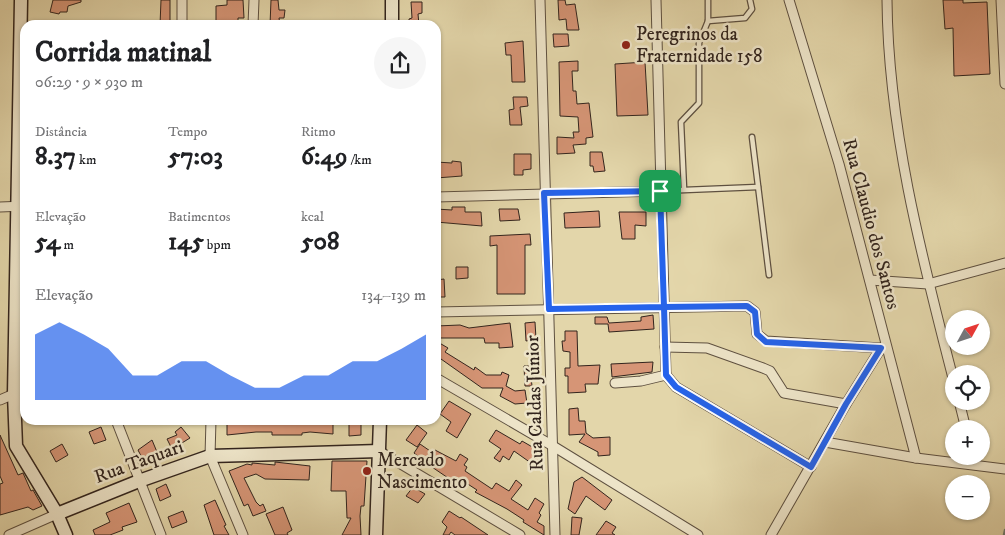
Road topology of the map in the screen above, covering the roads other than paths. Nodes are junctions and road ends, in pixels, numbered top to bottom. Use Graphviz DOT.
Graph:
graph roads {
  1 [pos="21,0"];
  2 [pos="182,0"];
  3 [pos="254,0"];
  4 [pos="392,0"];
  5 [pos="540,0"];
  6 [pos="656,0"];
  7 [pos="708,0"];
  8 [pos="750,0"];
  9 [pos="789,0"];
  10 [pos="887,0"];
  11 [pos="1001,0"];
  12 [pos="21,20"];
  13 [pos="182,20"];
  14 [pos="253,20"];
  15 [pos="392,20"];
  16 [pos="708,21"];
  17 [pos="1005,84"];
  18 [pos="752,137"];
  19 [pos="758,187"];
  20 [pos="684,189"];
  21 [pos="660,191"];
  22 [pos="544,193"];
  23 [pos="441,197"];
  24 [pos="20,206"];
  25 [pos="0,207"];
  26 [pos="1005,263"];
  27 [pos="769,274"];
  28 [pos="870,280"];
  29 [pos="928,284"];
  30 [pos="664,307"];
  31 [pos="549,309"];
  32 [pos="441,312"];
  33 [pos="20,333"];
  34 [pos="884,347"];
  35 [pos="665,348"];
  36 [pos="949,365"];
  37 [pos="666,375"];
  38 [pos="441,381"];
  39 [pos="614,383"];
  40 [pos="14,394"];
  41 [pos="0,400"];
  42 [pos="846,404"];
  43 [pos="118,425"];
  44 [pos="211,425"];
  45 [pos="380,425"];
  46 [pos="824,442"];
  47 [pos="553,446"];
  48 [pos="379,451"];
  49 [pos="210,456"];
  50 [pos="916,458"];
  51 [pos="945,460"];
  52 [pos="990,464"];
  53 [pos="811,467"];
  54 [pos="1004,467"];
  55 [pos="139,481"];
  56 [pos="57,514"];
  57 [pos="9,535"];
  58 [pos="66,535"];
  59 [pos="161,535"];
  60 [pos="243,535"];
  61 [pos="376,535"];
  62 [pos="520,535"];
  63 [pos="555,535"];
  64 [pos="698,535"];
  65 [pos="771,535"];
  1 -- 12 [label="street"];
  2 -- 13 [label="street"];
  3 -- 14 [label="street"];
  4 -- 15 [label="street"];
  5 -- 22 [label="street, Rua Caldas Júnior"];
  6 -- 21 [label="street"];
  7 -- 16 [label="lane"];
  8 -- 16 [label="lane"];
  9 -- 28 [label="street, Rua Claudio dos Santos"];
  10 -- 29 [label="street"];
  11 -- 17 [label="street"];
  16 -- 20 [label="lane"];
  18 -- 19 [label="lane"];
  19 -- 20 [label="lane"];
  19 -- 27 [label="lane"];
  20 -- 21 [label="lane"];
  21 -- 22 [label="street"];
  21 -- 30 [label="street"];
  22 -- 23 [label="street"];
  22 -- 31 [label="street, Rua Caldas Júnior"];
  24 -- 25 [label="street"];
  26 -- 29 [label="street"];
  28 -- 29 [label="street"];
  28 -- 34 [label="street, Rua Claudio dos Santos"];
  29 -- 36 [label="street"];
  30 -- 31 [label="street"];
  30 -- 34 [label="street"];
  30 -- 35 [label="street"];
  31 -- 32 [label="street"];
  31 -- 47 [label="street, Rua Caldas Júnior"];
  33 -- 40 [label="street"];
  34 -- 42 [label="street"];
  34 -- 50 [label="street, Rua Claudio dos Santos"];
  35 -- 37 [label="street"];
  35 -- 42 [label="street"];
  37 -- 39 [label="street"];
  37 -- 53 [label="street"];
  38 -- 47 [label="street"];
  40 -- 41 [label="street"];
  40 -- 56 [label="street"];
  42 -- 46 [label="street"];
  43 -- 55 [label="street"];
  44 -- 49 [label="street"];
  45 -- 48 [label="street"];
  46 -- 50 [label="street"];
  46 -- 53 [label="street"];
  47 -- 63 [label="street, Rua Caldas Júnior"];
  47 -- 64 [label="street"];
  48 -- 49 [label="street, Rua Taquari"];
  48 -- 61 [label="street"];
  48 -- 62 [label="street"];
  49 -- 55 [label="street, Rua Taquari"];
  49 -- 60 [label="street"];
  50 -- 51 [label="street"];
  52 -- 54 [label="street"];
  53 -- 65 [label="street"];
  55 -- 56 [label="street, Rua Taquari"];
  55 -- 59 [label="street"];
  56 -- 57 [label="street, Rua Taquari"];
  56 -- 58 [label="street"];
}
